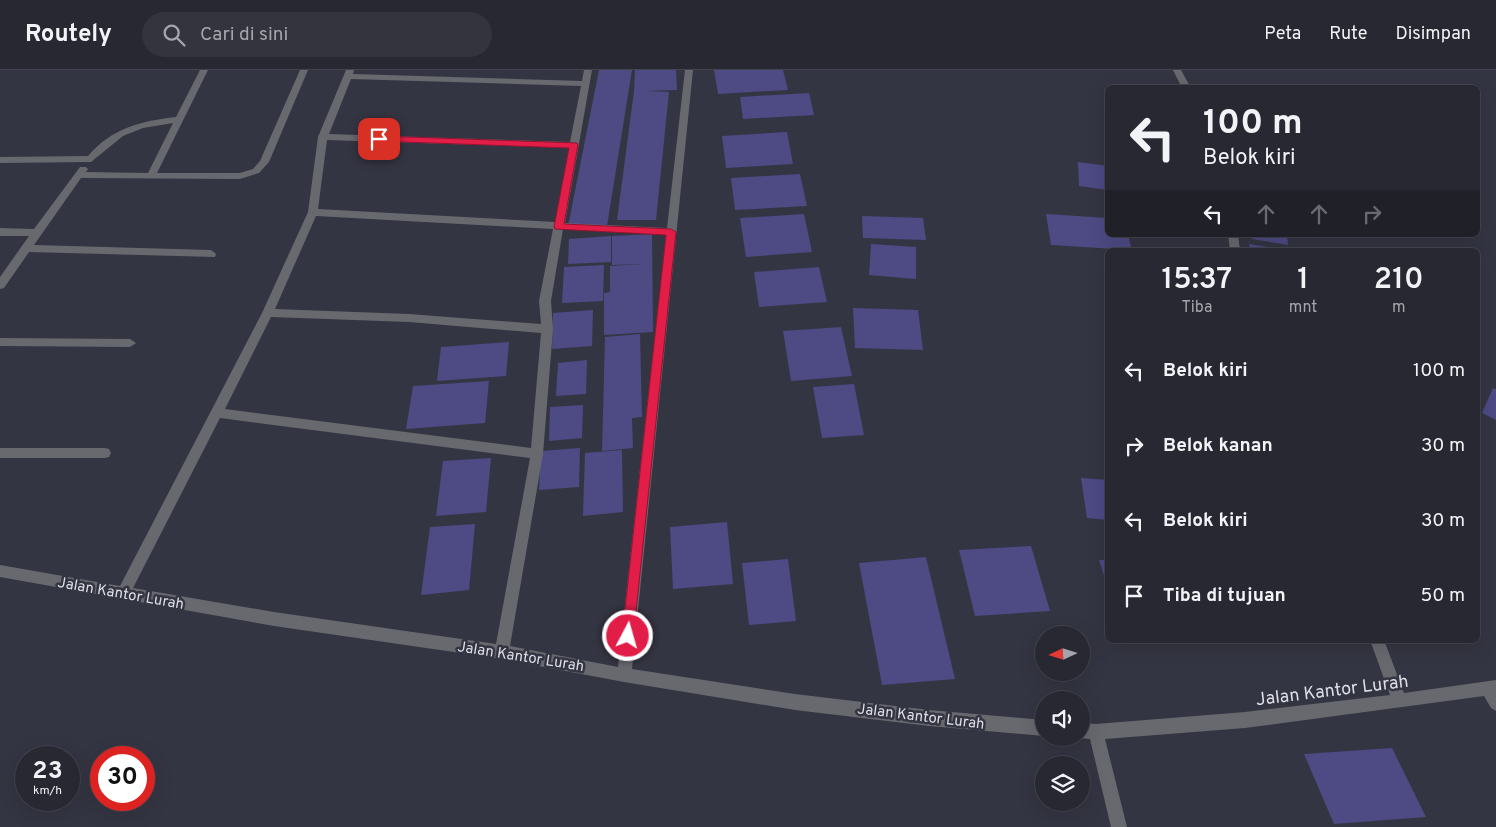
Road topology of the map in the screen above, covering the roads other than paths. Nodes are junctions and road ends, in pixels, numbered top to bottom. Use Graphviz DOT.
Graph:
graph roads {
  1 [pos="204,70"];
  2 [pos="304,70"];
  3 [pos="588,70"];
  4 [pos="689,70"];
  5 [pos="1177,70"];
  6 [pos="349,73"];
  7 [pos="586,84"];
  8 [pos="1185,85"];
  9 [pos="179,119"];
  10 [pos="323,137"];
  11 [pos="574,145"];
  12 [pos="91,159"];
  13 [pos="0,160"];
  14 [pos="78,175"];
  15 [pos="151,176"];
  16 [pos="313,212"];
  17 [pos="559,227"];
  18 [pos="0,232"];
  19 [pos="36,232"];
  20 [pos="671,232"];
  21 [pos="26,248"];
  22 [pos="211,254"];
  23 [pos="0,285"];
  24 [pos="268,313"];
  25 [pos="547,329"];
  26 [pos="0,342"];
  27 [pos="130,343"];
  28 [pos="216,413"];
  29 [pos="0,453"];
  30 [pos="105,453"];
  31 [pos="537,454"];
  32 [pos="0,571"];
  33 [pos="123,594"];
  34 [pos="1378,643"];
  35 [pos="502,652"];
  36 [pos="624,674"];
  37 [pos="1491,687"];
  38 [pos="1400,701"];
  39 [pos="1496,703"];
  40 [pos="1035,727"];
  41 [pos="1090,731"];
  42 [pos="1090,737"];
  43 [pos="1118,827"];
  1 -- 9 [label="street"];
  2 -- 15 [label="street"];
  3 -- 7 [label="street"];
  4 -- 20 [label="street"];
  5 -- 8 [label="street"];
  6 -- 7 [label="street"];
  6 -- 10 [label="street"];
  7 -- 11 [label="street"];
  9 -- 12 [label="street"];
  9 -- 15 [label="street"];
  10 -- 11 [label="street"];
  10 -- 16 [label="street"];
  11 -- 17 [label="street"];
  12 -- 13 [label="street"];
  12 -- 14 [label="street"];
  14 -- 15 [label="street"];
  14 -- 19 [label="street"];
  16 -- 17 [label="street"];
  16 -- 24 [label="street"];
  17 -- 20 [label="street"];
  17 -- 25 [label="street"];
  18 -- 19 [label="street"];
  19 -- 21 [label="street"];
  20 -- 36 [label="street"];
  21 -- 22 [label="street"];
  21 -- 23 [label="street"];
  24 -- 25 [label="street"];
  24 -- 28 [label="street"];
  25 -- 31 [label="street"];
  26 -- 27 [label="street"];
  28 -- 31 [label="street"];
  28 -- 33 [label="street"];
  29 -- 30 [label="street"];
  31 -- 35 [label="street"];
  32 -- 33 [label="street, Jalan Kantor Lurah"];
  33 -- 35 [label="street, Jalan Kantor Lurah"];
  34 -- 38 [label="street"];
  35 -- 36 [label="street, Jalan Kantor Lurah"];
  36 -- 40 [label="street, Jalan Kantor Lurah"];
  37 -- 38 [label="street, Jalan Kantor Lurah"];
  37 -- 39 [label="street"];
  38 -- 41 [label="street, Jalan Kantor Lurah"];
  42 -- 43 [label="street"];
}
